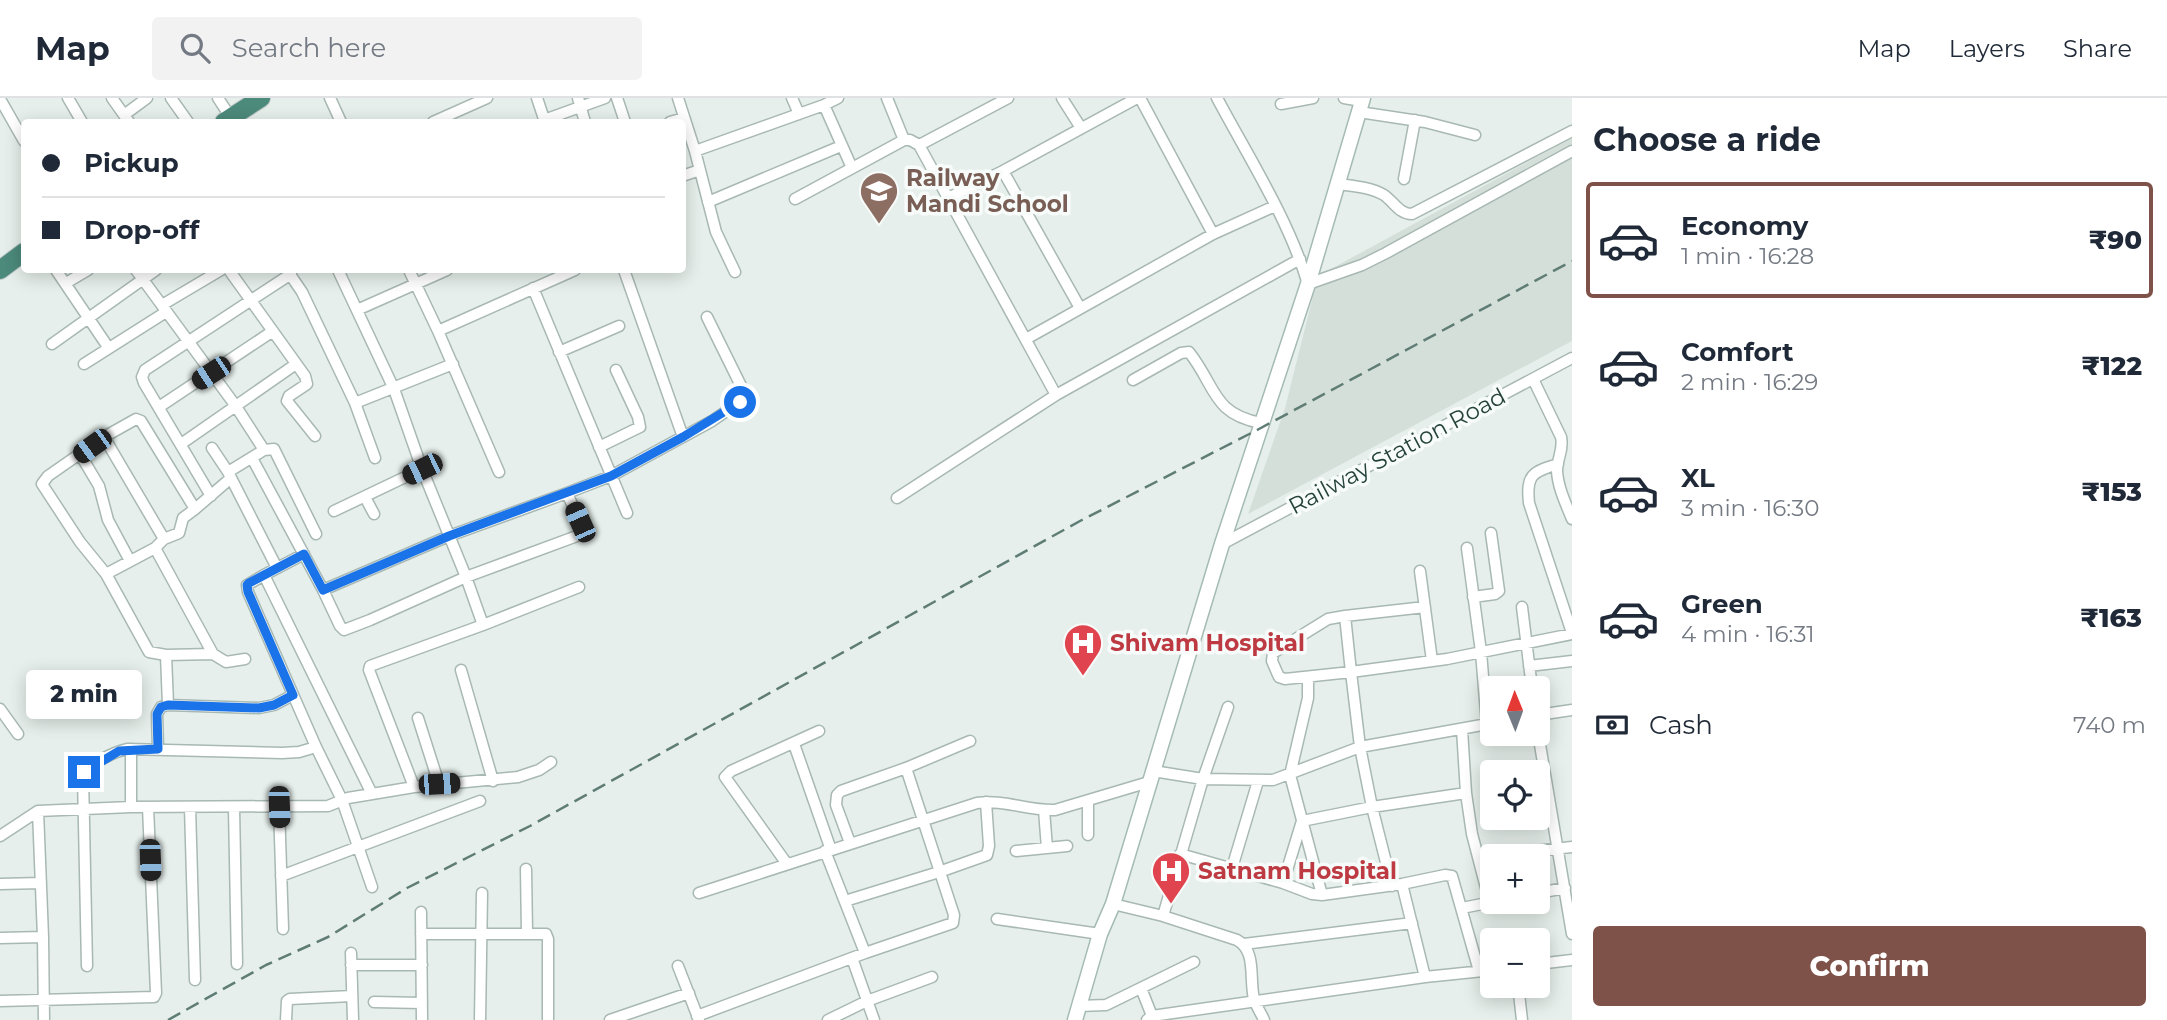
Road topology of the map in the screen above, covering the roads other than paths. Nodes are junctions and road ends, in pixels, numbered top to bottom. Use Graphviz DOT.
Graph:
graph roads {
  1 [pos="68,98"];
  2 [pos="112,98"];
  3 [pos="147,98"];
  4 [pos="171,98"];
  5 [pos="241,98"];
  6 [pos="261,98"];
  7 [pos="330,98"];
  8 [pos="487,98"];
  9 [pos="537,98"];
  10 [pos="605,98"];
  11 [pos="617,98"];
  12 [pos="678,98"];
  13 [pos="792,98"];
  14 [pos="838,98"];
  15 [pos="887,98"];
  16 [pos="1008,98"];
  17 [pos="1062,98"];
  18 [pos="1139,98"];
  19 [pos="1216,98"];
  20 [pos="1313,98"];
  21 [pos="1345,98"];
  22 [pos="0,99"];
  23 [pos="579,102"];
  24 [pos="1281,104"];
  25 [pos="1361,104"];
  26 [pos="824,105"];
  27 [pos="225,112"];
  28 [pos="799,114"];
  29 [pos="684,118"];
  30 [pos="80,119"];
  31 [pos="126,119"];
  32 [pos="186,119"];
  33 [pos="340,119"];
  34 [pos="440,119"];
  35 [pos="544,119"];
  36 [pos="549,119"];
  37 [pos="584,119"];
  38 [pos="624,119"];
  39 [pos="680,119"];
  40 [pos="1415,120"];
  41 [pos="686,124"];
  42 [pos="1081,128"];
  43 [pos="1572,131"];
  44 [pos="1475,135"];
  45 [pos="21,136"];
  46 [pos="904,141"];
  47 [pos="919,145"];
  48 [pos="841,146"];
  49 [pos="695,151"];
  50 [pos="1572,151"];
  51 [pos="852,167"];
  52 [pos="700,170"];
  53 [pos="1003,172"];
  54 [pos="686,175"];
  55 [pos="1404,179"];
  56 [pos="1338,184"];
  57 [pos="948,198"];
  58 [pos="795,199"];
  59 [pos="708,202"];
  60 [pos="1275,206"];
  61 [pos="1213,234"];
  62 [pos="21,254"];
  63 [pos="1300,259"];
  64 [pos="21,268"];
  65 [pos="0,270"];
  66 [pos="735,272"];
  67 [pos="58,273"];
  68 [pos="83,273"];
  69 [pos="217,273"];
  70 [pos="231,273"];
  71 [pos="288,273"];
  72 [pos="290,273"];
  73 [pos="339,273"];
  74 [pos="410,273"];
  75 [pos="440,273"];
  76 [pos="568,273"];
  77 [pos="625,273"];
  78 [pos="139,274"];
  79 [pos="0,283"];
  80 [pos="66,284"];
  81 [pos="416,284"];
  82 [pos="1308,284"];
  83 [pos="533,289"];
  84 [pos="249,300"];
  85 [pos="1080,308"];
  86 [pos="164,309"];
  87 [pos="357,310"];
  88 [pos="707,317"];
  89 [pos="88,318"];
  90 [pos="619,326"];
  91 [pos="273,331"];
  92 [pos="439,331"];
  93 [pos="1026,339"];
  94 [pos="187,340"];
  95 [pos="52,344"];
  96 [pos="108,347"];
  97 [pos="559,352"];
  98 [pos="1572,358"];
  99 [pos="84,363"];
  100 [pos="296,364"];
  101 [pos="453,364"];
  102 [pos="616,370"];
  103 [pos="211,373"];
  104 [pos="1533,379"];
  105 [pos="1133,380"];
  106 [pos="394,389"];
  107 [pos="1056,395"];
  108 [pos="355,404"];
  109 [pos="235,405"];
  110 [pos="159,407"];
  111 [pos="1261,423"];
  112 [pos="315,436"];
  113 [pos="104,437"];
  114 [pos="683,437"];
  115 [pos="181,444"];
  116 [pos="599,447"];
  117 [pos="212,448"];
  118 [pos="264,450"];
  119 [pos="1567,450"];
  120 [pos="80,454"];
  121 [pos="252,458"];
  122 [pos="375,458"];
  123 [pos="1558,464"];
  124 [pos="422,469"];
  125 [pos="499,471"];
  126 [pos="230,475"];
  127 [pos="611,476"];
  128 [pos="567,493"];
  129 [pos="211,496"];
  130 [pos="365,497"];
  131 [pos="897,498"];
  132 [pos="195,509"];
  133 [pos="334,511"];
  134 [pos="627,513"];
  135 [pos="374,514"];
  136 [pos="1572,519"];
  137 [pos="1491,533"];
  138 [pos="316,534"];
  139 [pos="449,536"];
  140 [pos="164,539"];
  141 [pos="1222,544"];
  142 [pos="155,548"];
  143 [pos="1467,548"];
  144 [pos="304,554"];
  145 [pos="130,561"];
  146 [pos="277,568"];
  147 [pos="1420,571"];
  148 [pos="106,574"];
  149 [pos="264,575"];
  150 [pos="466,577"];
  151 [pos="579,587"];
  152 [pos="323,590"];
  153 [pos="1474,597"];
  154 [pos="1425,607"];
  155 [pos="1522,607"];
  156 [pos="1345,616"];
  157 [pos="483,625"];
  158 [pos="1572,633"];
  159 [pos="1527,645"];
  160 [pos="1481,652"];
  161 [pos="213,654"];
  162 [pos="166,655"];
  163 [pos="244,659"];
  164 [pos="1432,661"];
  165 [pos="1572,661"];
  166 [pos="1529,666"];
  167 [pos="461,670"];
  168 [pos="1352,672"];
  169 [pos="1484,676"];
  170 [pos="1530,676"];
  171 [pos="1308,677"];
  172 [pos="293,695"];
  173 [pos="168,705"];
  174 [pos="1228,708"];
  175 [pos="0,709"];
  176 [pos="1572,710"];
  177 [pos="1550,713"];
  178 [pos="418,718"];
  179 [pos="1480,726"];
  180 [pos="1462,729"];
  181 [pos="820,732"];
  182 [pos="18,734"];
  183 [pos="970,741"];
  184 [pos="794,744"];
  185 [pos="1540,746"];
  186 [pos="316,747"];
  187 [pos="1360,747"];
  188 [pos="131,749"];
  189 [pos="158,749"];
  190 [pos="551,762"];
  191 [pos="906,768"];
  192 [pos="1290,775"];
  193 [pos="1151,776"];
  194 [pos="1203,779"];
  195 [pos="493,781"];
  196 [pos="1258,781"];
  197 [pos="439,784"];
  198 [pos="414,787"];
  199 [pos="1466,793"];
  200 [pos="372,794"];
  201 [pos="342,800"];
  202 [pos="1088,800"];
  203 [pos="480,801"];
  204 [pos="985,802"];
  205 [pos="131,807"];
  206 [pos="148,807"];
  207 [pos="190,807"];
  208 [pos="279,807"];
  209 [pos="1372,807"];
  210 [pos="83,808"];
  211 [pos="234,808"];
  212 [pos="1044,810"];
  213 [pos="38,811"];
  214 [pos="922,820"];
  215 [pos="1302,821"];
  216 [pos="1088,835"];
  217 [pos="0,836"];
  218 [pos="850,843"];
  219 [pos="1067,846"];
  220 [pos="360,847"];
  221 [pos="1572,847"];
  222 [pos="1047,848"];
  223 [pos="1558,849"];
  224 [pos="828,850"];
  225 [pos="1550,850"];
  226 [pos="1016,852"];
  227 [pos="1180,854"];
  228 [pos="1480,863"];
  229 [pos="787,864"];
  230 [pos="1232,868"];
  231 [pos="526,869"];
  232 [pos="939,872"];
  233 [pos="281,876"];
  234 [pos="41,883"];
  235 [pos="1283,883"];
  236 [pos="0,884"];
  237 [pos="1397,885"];
  238 [pos="372,887"];
  239 [pos="482,893"];
  240 [pos="699,893"];
  241 [pos="1550,894"];
  242 [pos="1322,895"];
  243 [pos="1568,895"];
  244 [pos="845,901"];
  245 [pos="1113,904"];
  246 [pos="1480,905"];
  247 [pos="1462,908"];
  248 [pos="421,912"];
  249 [pos="1163,916"];
  250 [pos="997,919"];
  251 [pos="1412,923"];
  252 [pos="283,929"];
  253 [pos="527,933"];
  254 [pos="421,934"];
  255 [pos="481,934"];
  256 [pos="1100,934"];
  257 [pos="1572,934"];
  258 [pos="43,937"];
  259 [pos="0,938"];
  260 [pos="1244,944"];
  261 [pos="351,953"];
  262 [pos="865,953"];
  263 [pos="852,958"];
  264 [pos="1572,960"];
  265 [pos="1194,962"];
  266 [pos="1550,963"];
  267 [pos="237,964"];
  268 [pos="351,965"];
  269 [pos="422,965"];
  270 [pos="86,966"];
  271 [pos="678,966"];
  272 [pos="1479,971"];
  273 [pos="932,977"];
  274 [pos="1424,977"];
  275 [pos="195,980"];
  276 [pos="1141,988"];
  277 [pos="689,993"];
  278 [pos="352,996"];
  279 [pos="1519,998"];
  280 [pos="44,1000"];
  281 [pos="1254,1000"];
  282 [pos="0,1001"];
  283 [pos="867,1001"];
  284 [pos="374,1002"];
  285 [pos="422,1003"];
  286 [pos="1077,1013"];
  287 [pos="1186,1016"];
  288 [pos="627,1017"];
  289 [pos="698,1018"];
  290 [pos="1150,1018"];
  291 [pos="44,1020"];
  292 [pos="286,1020"];
  293 [pos="353,1020"];
  294 [pos="422,1020"];
  295 [pos="480,1020"];
  296 [pos="548,1020"];
  297 [pos="610,1020"];
  298 [pos="828,1020"];
  299 [pos="874,1020"];
  300 [pos="1264,1020"];
  301 [pos="1522,1020"];
  1 -- 30 [label="street"];
  2 -- 31 [label="street"];
  3 -- 31 [label="street"];
  4 -- 32 [label="street"];
  5 -- 27 [label="highway"];
  6 -- 27 [label="highway"];
  7 -- 33 [label="street"];
  8 -- 34 [label="street"];
  9 -- 35 [label="street"];
  10 -- 23 [label="street"];
  11 -- 38 [label="street"];
  12 -- 29 [label="street"];
  13 -- 28 [label="street"];
  14 -- 26 [label="street"];
  15 -- 46 [label="street"];
  16 -- 47 [label="street"];
  17 -- 42 [label="street"];
  18 -- 42 [label="street"];
  18 -- 61 [label="street"];
  19 -- 60 [label="street"];
  20 -- 24 [label="street"];
  21 -- 25 [label="street"];
  22 -- 45 [label="street"];
  23 -- 36 [label="street"];
  23 -- 37 [label="street"];
  25 -- 40 [label="street"];
  25 -- 56 [label="main road"];
  26 -- 28 [label="street"];
  26 -- 48 [label="street"];
  28 -- 49 [label="street"];
  29 -- 39 [label="street"];
  40 -- 44 [label="street"];
  40 -- 55 [label="street"];
  41 -- 49 [label="street"];
  42 -- 53 [label="street"];
  43 -- 56 [label="street"];
  46 -- 47 [label="street"];
  46 -- 51 [label="street"];
  47 -- 57 [label="street"];
  48 -- 51 [label="street"];
  48 -- 59 [label="street"];
  49 -- 52 [label="street"];
  50 -- 82 [label="street"];
  51 -- 58 [label="street"];
  52 -- 54 [label="street"];
  52 -- 59 [label="street"];
  53 -- 57 [label="street"];
  53 -- 85 [label="street"];
  56 -- 82 [label="main road"];
  57 -- 93 [label="street"];
  59 -- 66 [label="street"];
  60 -- 61 [label="street"];
  60 -- 63 [label="street"];
  61 -- 85 [label="street"];
  62 -- 65 [label="highway"];
  63 -- 82 [label="street"];
  63 -- 107 [label="street"];
  64 -- 79 [label="highway"];
  67 -- 80 [label="street"];
  68 -- 80 [label="street"];
  69 -- 86 [label="street"];
  70 -- 84 [label="street"];
  71 -- 84 [label="street"];
  72 -- 108 [label="street"];
  73 -- 87 [label="street"];
  74 -- 81 [label="street"];
  75 -- 81 [label="street"];
  76 -- 83 [label="street"];
  77 -- 114 [label="street"];
  78 -- 86 [label="street"];
  78 -- 89 [label="street"];
  80 -- 89 [label="street"];
  81 -- 87 [label="street"];
  81 -- 92 [label="street"];
  82 -- 111 [label="main road"];
  83 -- 92 [label="street"];
  83 -- 97 [label="street"];
  84 -- 91 [label="street"];
  84 -- 94 [label="street"];
  85 -- 93 [label="street"];
  86 -- 94 [label="street"];
  86 -- 96 [label="street"];
  87 -- 106 [label="street"];
  88 -- 114 [label="street"];
  89 -- 95 [label="street"];
  89 -- 96 [label="street"];
  90 -- 97 [label="street"];
  91 -- 100 [label="street"];
  91 -- 103 [label="street"];
  92 -- 101 [label="street"];
  93 -- 107 [label="street"];
  94 -- 103 [label="street"];
  94 -- 110 [label="street"];
  96 -- 99 [label="street"];
  97 -- 116 [label="street"];
  98 -- 104 [label="street, Railway Station Road"];
  100 -- 109 [label="street"];
  100 -- 112 [label="street"];
  101 -- 106 [label="street"];
  101 -- 125 [label="street"];
  102 -- 116 [label="street"];
  103 -- 109 [label="street"];
  103 -- 110 [label="street"];
  104 -- 119 [label="street"];
  104 -- 141 [label="street, Railway Station Road"];
  105 -- 111 [label="street"];
  106 -- 108 [label="street"];
  106 -- 124 [label="street"];
  107 -- 131 [label="street"];
  108 -- 122 [label="street"];
  109 -- 115 [label="street"];
  109 -- 118 [label="street"];
  110 -- 115 [label="street"];
  111 -- 141 [label="main road"];
  113 -- 120 [label="street"];
  113 -- 132 [label="street"];
  113 -- 140 [label="street"];
  114 -- 127 [label="street"];
  115 -- 129 [label="street"];
  116 -- 127 [label="street"];
  117 -- 126 [label="street"];
  118 -- 121 [label="street"];
  118 -- 138 [label="street"];
  119 -- 123 [label="street"];
  120 -- 145 [label="street"];
  120 -- 148 [label="street"];
  121 -- 126 [label="street"];
  121 -- 144 [label="street"];
  123 -- 136 [label="street"];
  123 -- 158 [label="street"];
  124 -- 130 [label="street"];
  124 -- 139 [label="street"];
  126 -- 129 [label="street"];
  126 -- 146 [label="street"];
  127 -- 128 [label="street"];
  127 -- 134 [label="street"];
  128 -- 139 [label="street"];
  128 -- 150 [label="street"];
  129 -- 132 [label="street"];
  130 -- 133 [label="street"];
  130 -- 135 [label="street"];
  132 -- 140 [label="street"];
  137 -- 153 [label="street"];
  139 -- 150 [label="street"];
  139 -- 152 [label="street"];
  140 -- 142 [label="street"];
  141 -- 193 [label="main road"];
  142 -- 145 [label="street"];
  142 -- 161 [label="street"];
  143 -- 153 [label="street"];
  144 -- 146 [label="street"];
  144 -- 152 [label="street"];
  145 -- 148 [label="street"];
  146 -- 149 [label="street"];
  147 -- 154 [label="street"];
  148 -- 162 [label="street"];
  149 -- 172 [label="street"];
  149 -- 200 [label="street"];
  150 -- 152 [label="street"];
  150 -- 157 [label="street"];
  151 -- 157 [label="street"];
  153 -- 160 [label="street"];
  154 -- 156 [label="street"];
  154 -- 164 [label="street"];
  155 -- 159 [label="street"];
  156 -- 168 [label="street"];
  156 -- 171 [label="street"];
  157 -- 198 [label="street"];
  158 -- 159 [label="street"];
  159 -- 160 [label="street"];
  159 -- 166 [label="street"];
  160 -- 164 [label="street"];
  160 -- 169 [label="street"];
  161 -- 162 [label="street"];
  161 -- 163 [label="street"];
  162 -- 173 [label="street"];
  164 -- 168 [label="street"];
  165 -- 166 [label="street"];
  166 -- 170 [label="street"];
  167 -- 195 [label="street"];
  168 -- 171 [label="street"];
  168 -- 187 [label="street"];
  171 -- 192 [label="street"];
  172 -- 173 [label="street"];
  172 -- 186 [label="street"];
  173 -- 189 [label="street"];
  174 -- 194 [label="street"];
  175 -- 182 [label="street"];
  176 -- 177 [label="street"];
  178 -- 197 [label="street"];
  179 -- 180 [label="street"];
  180 -- 187 [label="street"];
  180 -- 199 [label="street"];
  181 -- 184 [label="street"];
  183 -- 191 [label="street"];
  184 -- 224 [label="street"];
  184 -- 229 [label="street"];
  185 -- 223 [label="street"];
  186 -- 189 [label="street"];
  186 -- 201 [label="street"];
  187 -- 192 [label="street"];
  187 -- 209 [label="street"];
  188 -- 189 [label="street"];
  188 -- 205 [label="street"];
  188 -- 210 [label="street"];
  190 -- 195 [label="street"];
  191 -- 214 [label="street"];
  191 -- 218 [label="street"];
  192 -- 196 [label="street"];
  192 -- 215 [label="street"];
  193 -- 194 [label="street"];
  193 -- 202 [label="street"];
  193 -- 245 [label="main road"];
  194 -- 196 [label="street"];
  194 -- 227 [label="street"];
  195 -- 197 [label="street"];
  196 -- 230 [label="street"];
  197 -- 198 [label="street"];
  198 -- 200 [label="street"];
  199 -- 209 [label="street"];
  199 -- 228 [label="street"];
  200 -- 201 [label="street"];
  201 -- 208 [label="street"];
  201 -- 220 [label="street"];
  202 -- 212 [label="street"];
  202 -- 216 [label="street"];
  203 -- 220 [label="street"];
  204 -- 212 [label="street"];
  204 -- 214 [label="street"];
  204 -- 232 [label="street"];
  205 -- 206 [label="street"];
  205 -- 210 [label="street"];
  206 -- 207 [label="street"];
  206 -- 280 [label="street"];
  207 -- 211 [label="street"];
  207 -- 275 [label="street"];
  208 -- 211 [label="street"];
  208 -- 233 [label="street"];
  209 -- 215 [label="street"];
  209 -- 237 [label="street"];
  210 -- 213 [label="street"];
  210 -- 270 [label="street"];
  211 -- 267 [label="street"];
  212 -- 222 [label="street"];
  213 -- 217 [label="street"];
  213 -- 234 [label="street"];
  214 -- 218 [label="street"];
  214 -- 232 [label="street"];
  215 -- 235 [label="street"];
  215 -- 242 [label="street"];
  218 -- 224 [label="street"];
  219 -- 222 [label="street"];
  220 -- 233 [label="street"];
  220 -- 238 [label="street"];
  221 -- 223 [label="street"];
  222 -- 226 [label="street"];
  223 -- 225 [label="street"];
  223 -- 243 [label="street"];
  224 -- 229 [label="street"];
  224 -- 244 [label="street"];
  227 -- 230 [label="street"];
  227 -- 249 [label="street"];
  229 -- 240 [label="street"];
  230 -- 235 [label="street"];
  231 -- 253 [label="street"];
  232 -- 244 [label="street"];
  232 -- 262 [label="street"];
  233 -- 252 [label="street"];
  234 -- 236 [label="street"];
  234 -- 258 [label="street"];
  235 -- 242 [label="street"];
  237 -- 242 [label="street"];
  237 -- 247 [label="street"];
  237 -- 251 [label="street"];
  239 -- 255 [label="street"];
  241 -- 243 [label="street"];
  243 -- 257 [label="street"];
  244 -- 262 [label="street"];
  245 -- 249 [label="street"];
  245 -- 256 [label="main road"];
  246 -- 247 [label="street"];
  247 -- 272 [label="street"];
  248 -- 254 [label="street"];
  249 -- 260 [label="street"];
  250 -- 256 [label="street"];
  251 -- 260 [label="street"];
  251 -- 274 [label="street"];
  253 -- 255 [label="street"];
  253 -- 296 [label="street"];
  254 -- 255 [label="street"];
  254 -- 269 [label="street"];
  255 -- 295 [label="street"];
  256 -- 286 [label="main road"];
  258 -- 259 [label="street"];
  258 -- 280 [label="street"];
  260 -- 281 [label="street"];
  261 -- 268 [label="street"];
  262 -- 263 [label="street"];
  263 -- 283 [label="street"];
  263 -- 289 [label="street"];
  264 -- 266 [label="street"];
  265 -- 276 [label="street"];
  268 -- 269 [label="street"];
  268 -- 278 [label="street"];
  269 -- 285 [label="street"];
  271 -- 277 [label="street"];
  272 -- 274 [label="street"];
  273 -- 283 [label="street"];
  274 -- 281 [label="street"];
  276 -- 286 [label="street"];
  276 -- 290 [label="street"];
  277 -- 288 [label="street"];
  277 -- 289 [label="street"];
  278 -- 292 [label="street"];
  278 -- 293 [label="street"];
  279 -- 301 [label="street"];
  280 -- 282 [label="street"];
  280 -- 291 [label="street"];
  281 -- 287 [label="street"];
  281 -- 300 [label="street"];
  283 -- 298 [label="street"];
  283 -- 299 [label="street"];
  284 -- 285 [label="street"];
  285 -- 294 [label="street"];
  287 -- 290 [label="street"];
  288 -- 297 [label="street"];
}
